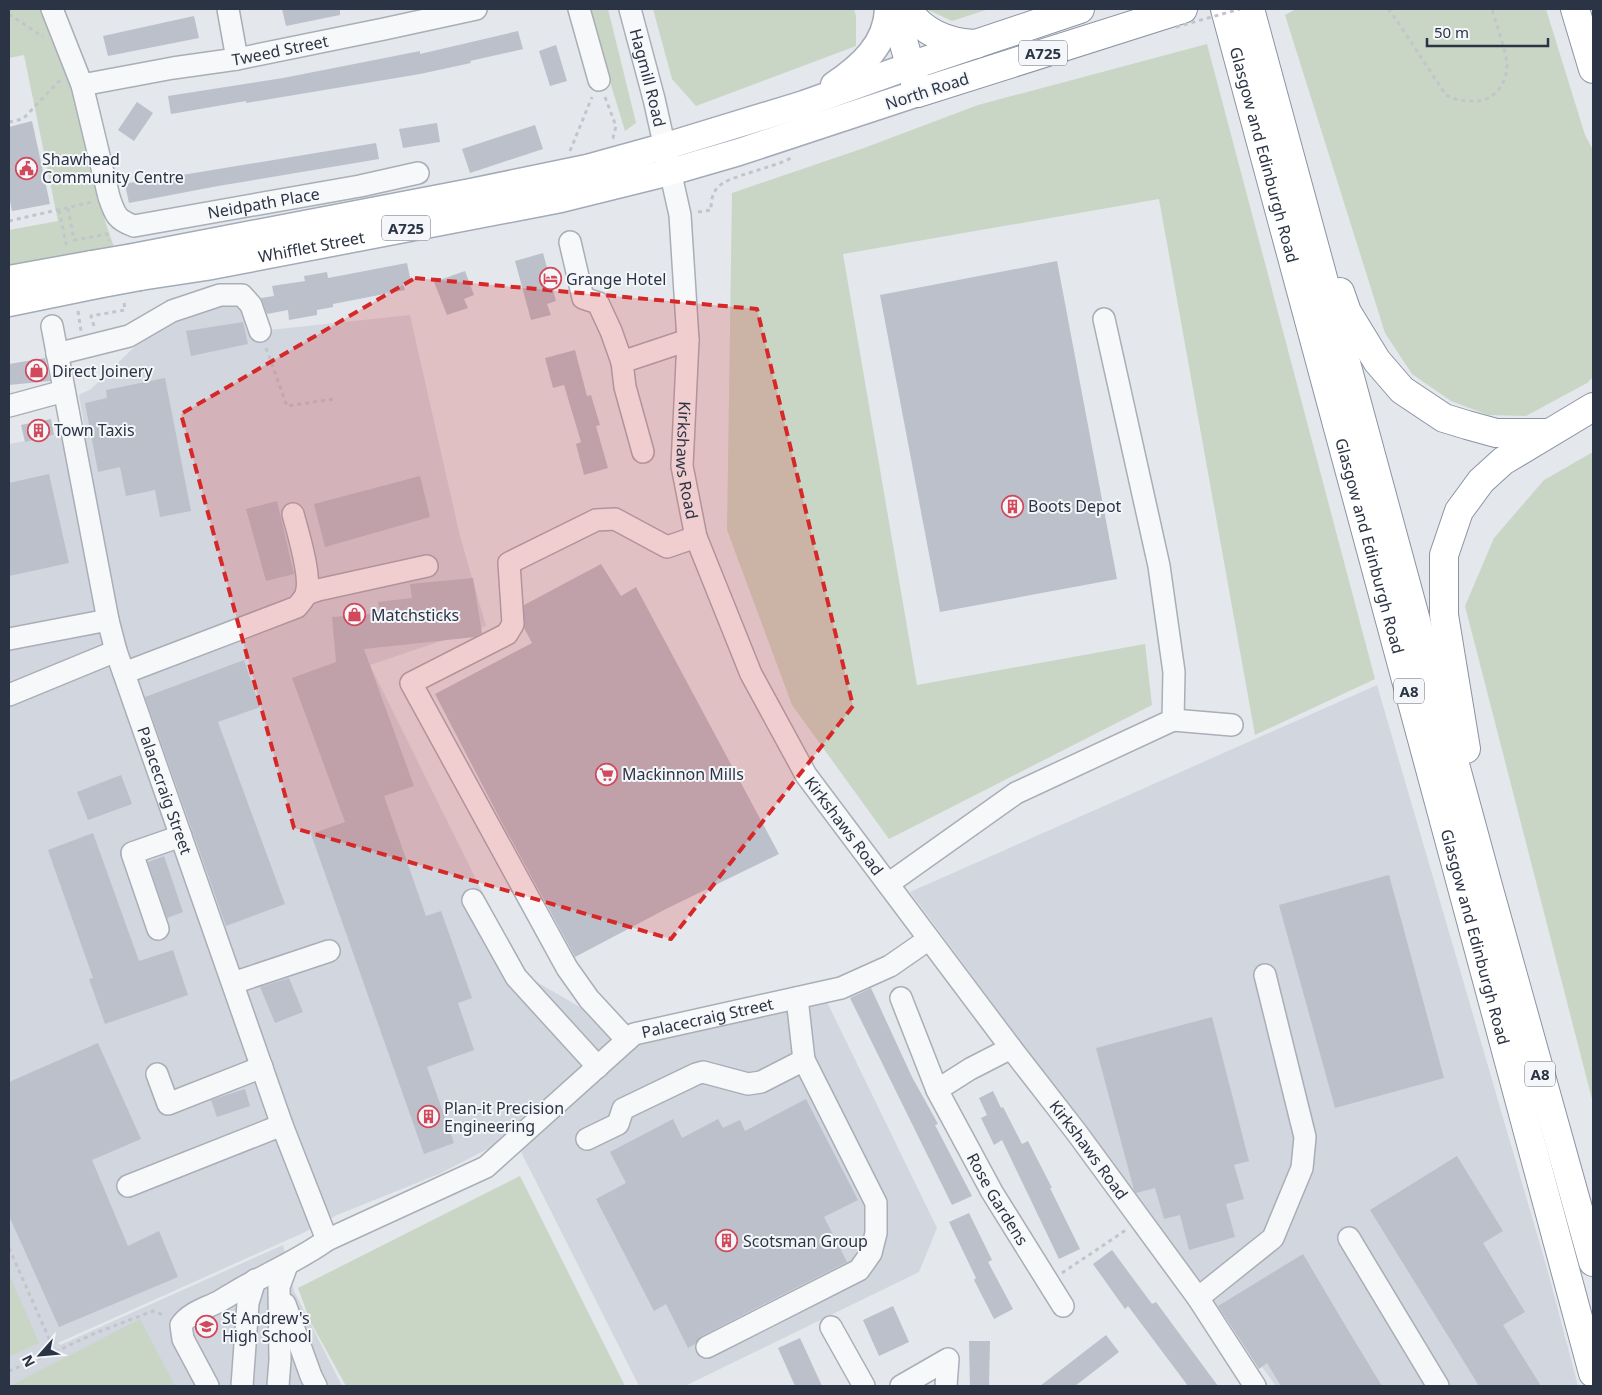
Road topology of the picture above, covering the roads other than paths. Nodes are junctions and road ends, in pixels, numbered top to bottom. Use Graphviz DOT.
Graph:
graph roads {
  1 [pos="52,9"];
  2 [pos="228,9"];
  3 [pos="476,9"];
  4 [pos="579,9"];
  5 [pos="630,9"];
  6 [pos="888,9"];
  7 [pos="894,9"];
  8 [pos="907,9"];
  9 [pos="1080,9"];
  10 [pos="1225,9"];
  11 [pos="1250,9"];
  12 [pos="1575,9"];
  13 [pos="1176,16"];
  14 [pos="980,44"];
  15 [pos="237,59"];
  16 [pos="910,66"];
  17 [pos="1593,69"];
  18 [pos="599,80"];
  19 [pos="82,85"];
  20 [pos="918,93"];
  21 [pos="804,104"];
  22 [pos="1279,113"];
  23 [pos="663,147"];
  24 [pos="670,172"];
  25 [pos="418,173"];
  26 [pos="570,242"];
  27 [pos="136,267"];
  28 [pos="95,275"];
  29 [pos="9,279"];
  30 [pos="9,302"];
  31 [pos="1104,319"];
  32 [pos="52,326"];
  33 [pos="260,331"];
  34 [pos="688,340"];
  35 [pos="57,354"];
  36 [pos="622,362"];
  37 [pos="64,391"];
  38 [pos="9,406"];
  39 [pos="1593,408"];
  40 [pos="1548,433"];
  41 [pos="643,452"];
  42 [pos="293,514"];
  43 [pos="696,537"];
  44 [pos="427,566"];
  45 [pos="306,594"];
  46 [pos="108,620"];
  47 [pos="9,639"];
  48 [pos="116,651"];
  49 [pos="124,673"];
  50 [pos="9,696"];
  51 [pos="1174,720"];
  52 [pos="1232,725"];
  53 [pos="181,836"];
  54 [pos="888,884"];
  55 [pos="1488,886"];
  56 [pos="473,900"];
  57 [pos="158,929"];
  58 [pos="929,939"];
  59 [pos="328,951"];
  60 [pos="1264,975"];
  61 [pos="233,983"];
  62 [pos="797,998"];
  63 [pos="901,998"];
  64 [pos="627,1040"];
  65 [pos="1011,1048"];
  66 [pos="804,1060"];
  67 [pos="598,1067"];
  68 [pos="262,1068"];
  69 [pos="157,1074"];
  70 [pos="937,1090"];
  71 [pos="282,1125"];
  72 [pos="587,1139"];
  73 [pos="128,1186"];
  74 [pos="1349,1238"];
  75 [pos="319,1246"];
  76 [pos="1593,1262"];
  77 [pos="288,1265"];
  78 [pos="255,1280"];
  79 [pos="279,1287"];
  80 [pos="1198,1298"];
  81 [pos="1063,1306"];
  82 [pos="831,1327"];
  83 [pos="707,1347"];
  84 [pos="1593,1373"];
  85 [pos="208,1386"];
  86 [pos="242,1386"];
  87 [pos="278,1386"];
  88 [pos="316,1386"];
  89 [pos="864,1386"];
  90 [pos="901,1386"];
  91 [pos="946,1386"];
  92 [pos="1255,1386"];
  93 [pos="1438,1386"];
  1 -- 19 [label="street"];
  2 -- 15 [label="street"];
  3 -- 15 [label="street, Tweed Street"];
  4 -- 18 [label="street"];
  5 -- 23 [label="street, Hagmill Road"];
  6 -- 21 [label="main road, A725"];
  7 -- 16 [label="highway"];
  8 -- 14 [label="highway"];
  9 -- 14 [label="highway, North Road / A725"];
  10 -- 84 [label="highway, Glasgow and Edinburgh Road / A8"];
  11 -- 22 [label="highway, Glasgow and Edinburgh Road / A8"];
  12 -- 17 [label="highway"];
  13 -- 20 [label="highway, North Road / A725"];
  14 -- 16 [label="highway, North Road / A725"];
  15 -- 19 [label="street, Tweed Street"];
  16 -- 20 [label="highway"];
  16 -- 21 [label="main road, North Road / A725"];
  19 -- 25 [label="street, Neidpath Place"];
  20 -- 24 [label="main road, North Road / A725"];
  21 -- 23 [label="main road, North Road / A725"];
  22 -- 40 [label="highway, A8"];
  22 -- 55 [label="highway, Glasgow and Edinburgh Road / A8"];
  23 -- 24 [label="street, Hagmill Road"];
  23 -- 27 [label="main road, Whifflet Street / A725"];
  24 -- 27 [label="main road, Whifflet Street / A725"];
  24 -- 34 [label="street, Kirkshaws Road"];
  26 -- 36 [label="street"];
  27 -- 28 [label="main road, Whifflet Street / A725, bridge"];
  28 -- 29 [label="main road, Whifflet Street / A725"];
  28 -- 30 [label="main road, Whifflet Street / A725"];
  31 -- 51 [label="street"];
  32 -- 35 [label="street, Palacecraig Street"];
  33 -- 35 [label="street"];
  34 -- 36 [label="street"];
  34 -- 43 [label="street, Kirkshaws Road"];
  35 -- 37 [label="street, Palacecraig Street"];
  36 -- 41 [label="street"];
  37 -- 38 [label="street"];
  37 -- 46 [label="street, Palacecraig Street"];
  39 -- 40 [label="highway, A8"];
  40 -- 55 [label="highway, A8"];
  42 -- 45 [label="street"];
  43 -- 54 [label="street, Kirkshaws Road"];
  43 -- 64 [label="street"];
  44 -- 45 [label="street"];
  45 -- 49 [label="street"];
  46 -- 47 [label="street"];
  46 -- 48 [label="street, Palacecraig Street"];
  48 -- 49 [label="street, Palacecraig Street"];
  48 -- 50 [label="street"];
  49 -- 53 [label="street, Palacecraig Street"];
  51 -- 52 [label="street"];
  51 -- 54 [label="street"];
  53 -- 57 [label="street"];
  53 -- 61 [label="street, Palacecraig Street"];
  54 -- 58 [label="street, Kirkshaws Road"];
  55 -- 76 [label="highway, Glasgow and Edinburgh Road / A8"];
  56 -- 67 [label="street"];
  58 -- 62 [label="street, Palacecraig Street"];
  58 -- 65 [label="street, Kirkshaws Road"];
  59 -- 61 [label="street"];
  60 -- 80 [label="street"];
  61 -- 68 [label="street, Palacecraig Street"];
  62 -- 64 [label="street, Palacecraig Street"];
  62 -- 66 [label="street"];
  63 -- 70 [label="street, Rose Gardens"];
  64 -- 67 [label="street, Palacecraig Street"];
  65 -- 70 [label="street"];
  65 -- 80 [label="street, Kirkshaws Road"];
  66 -- 72 [label="street"];
  66 -- 83 [label="street"];
  67 -- 75 [label="street, Palacecraig Street"];
  68 -- 69 [label="street"];
  68 -- 71 [label="street, Palacecraig Street"];
  70 -- 81 [label="street, Rose Gardens"];
  71 -- 73 [label="street"];
  71 -- 75 [label="street, Palacecraig Street"];
  74 -- 93 [label="street"];
  75 -- 77 [label="street"];
  77 -- 78 [label="street"];
  77 -- 79 [label="street"];
  78 -- 85 [label="street"];
  78 -- 86 [label="street"];
  79 -- 87 [label="street"];
  79 -- 88 [label="street"];
  80 -- 92 [label="street, Kirkshaws Road"];
  82 -- 89 [label="street"];
  90 -- 91 [label="street"];
}
